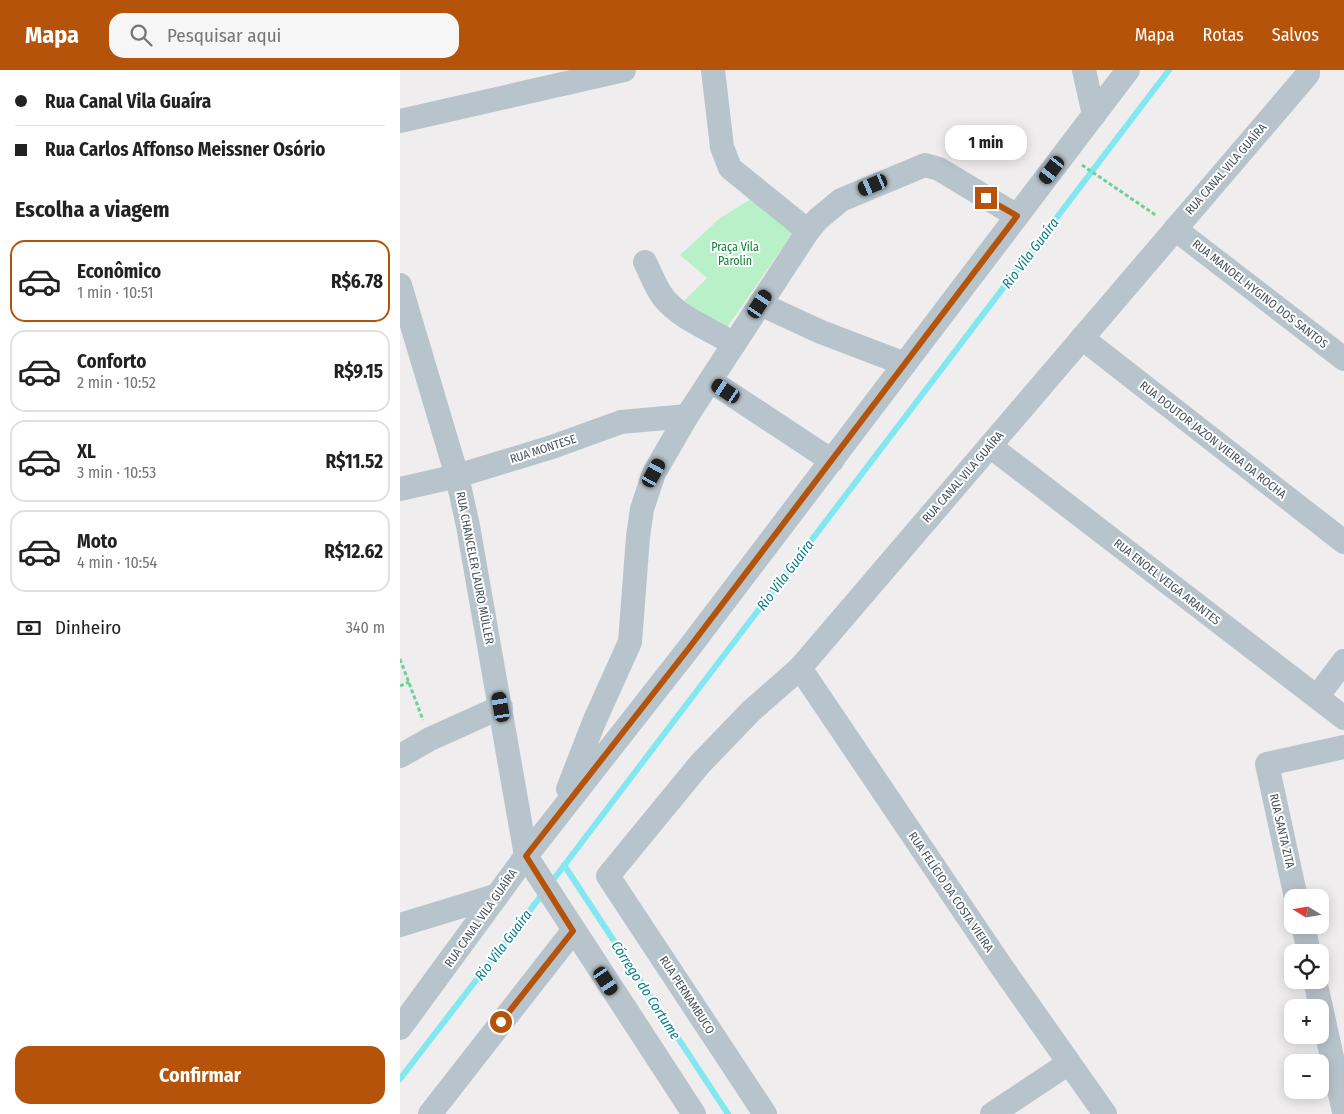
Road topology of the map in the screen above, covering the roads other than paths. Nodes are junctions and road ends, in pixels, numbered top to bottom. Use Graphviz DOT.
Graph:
graph roads {
  1 [pos="624,70"];
  2 [pos="712,70"];
  3 [pos="1084,70"];
  4 [pos="1128,70"];
  5 [pos="1309,71"];
  6 [pos="1094,115"];
  7 [pos="400,121"];
  8 [pos="1017,216"];
  9 [pos="1175,229"];
  10 [pos="808,231"];
  11 [pos="645,262"];
  12 [pos="400,285"];
  13 [pos="760,304"];
  14 [pos="1082,338"];
  15 [pos="734,344"];
  16 [pos="1344,359"];
  17 [pos="905,364"];
  18 [pos="711,381"];
  19 [pos="687,416"];
  20 [pos="990,446"];
  21 [pos="832,461"];
  22 [pos="457,476"];
  23 [pos="400,488"];
  24 [pos="1344,542"];
  25 [pos="1344,661"];
  26 [pos="800,668"];
  27 [pos="1317,697"];
  28 [pos="501,707"];
  29 [pos="1344,718"];
  30 [pos="1344,747"];
  31 [pos="400,756"];
  32 [pos="558,814"];
  33 [pos="526,856"];
  34 [pos="608,876"];
  35 [pos="1294,889"];
  36 [pos="495,896"];
  37 [pos="400,925"];
  38 [pos="573,931"];
  39 [pos="1317,989"];
  40 [pos="400,1028"];
  41 [pos="1069,1063"];
  42 [pos="1344,1112"];
  43 [pos="430,1114"];
  44 [pos="694,1114"];
  45 [pos="765,1114"];
  46 [pos="992,1114"];
  47 [pos="1105,1114"];
  1 -- 7 [label="street"];
  2 -- 10 [label="street"];
  3 -- 6 [label="street"];
  4 -- 6 [label="street, RUA CANAL VILA GUAÍRA"];
  5 -- 9 [label="street, RUA CANAL VILA GUAÍRA"];
  6 -- 8 [label="street, RUA CANAL VILA GUAÍRA"];
  8 -- 10 [label="street"];
  8 -- 17 [label="street, RUA CANAL VILA GUAÍRA"];
  9 -- 14 [label="street, RUA CANAL VILA GUAÍRA"];
  9 -- 16 [label="street, RUA MANOEL HYGINO DOS SANTOS"];
  10 -- 13 [label="street"];
  11 -- 15 [label="street"];
  12 -- 22 [label="street, RUA CHANCELER LAURO MÜLLER"];
  13 -- 15 [label="street"];
  13 -- 17 [label="street"];
  14 -- 20 [label="street, RUA CANAL VILA GUAÍRA"];
  14 -- 24 [label="street, RUA DOUTOR JAZON VIEIRA DA ROCHA"];
  15 -- 18 [label="street"];
  17 -- 21 [label="street, RUA CANAL VILA GUAÍRA"];
  18 -- 19 [label="street"];
  18 -- 21 [label="street"];
  19 -- 22 [label="street, RUA MONTESE"];
  19 -- 32 [label="street"];
  20 -- 26 [label="street, RUA CANAL VILA GUAÍRA"];
  20 -- 27 [label="street, RUA ENOEL VEIGA ARANTES"];
  21 -- 32 [label="street, RUA CANAL VILA GUAÍRA"];
  22 -- 23 [label="street, RUA MONTESE"];
  22 -- 28 [label="street, RUA CHANCELER LAURO MÜLLER"];
  25 -- 27 [label="street"];
  26 -- 34 [label="street, RUA CANAL VILA GUAÍRA"];
  26 -- 41 [label="street, RUA FELÍCIO DA COSTA VIEIRA"];
  27 -- 29 [label="street, RUA ENOEL VEIGA ARANTES"];
  28 -- 31 [label="street"];
  28 -- 33 [label="street, RUA CHANCELER LAURO MÜLLER"];
  30 -- 35 [label="street, RUA SANTA ZITA"];
  32 -- 33 [label="street, RUA CANAL VILA GUAÍRA"];
  33 -- 36 [label="street, RUA CANAL VILA GUAÍRA"];
  33 -- 38 [label="street"];
  34 -- 45 [label="street, RUA PERNAMBUCO"];
  36 -- 37 [label="street"];
  36 -- 40 [label="street, RUA CANAL VILA GUAÍRA"];
  38 -- 43 [label="street"];
  38 -- 44 [label="street"];
  39 -- 42 [label="street"];
  41 -- 46 [label="street"];
  41 -- 47 [label="street, RUA FELÍCIO DA COSTA VIEIRA"];
}
